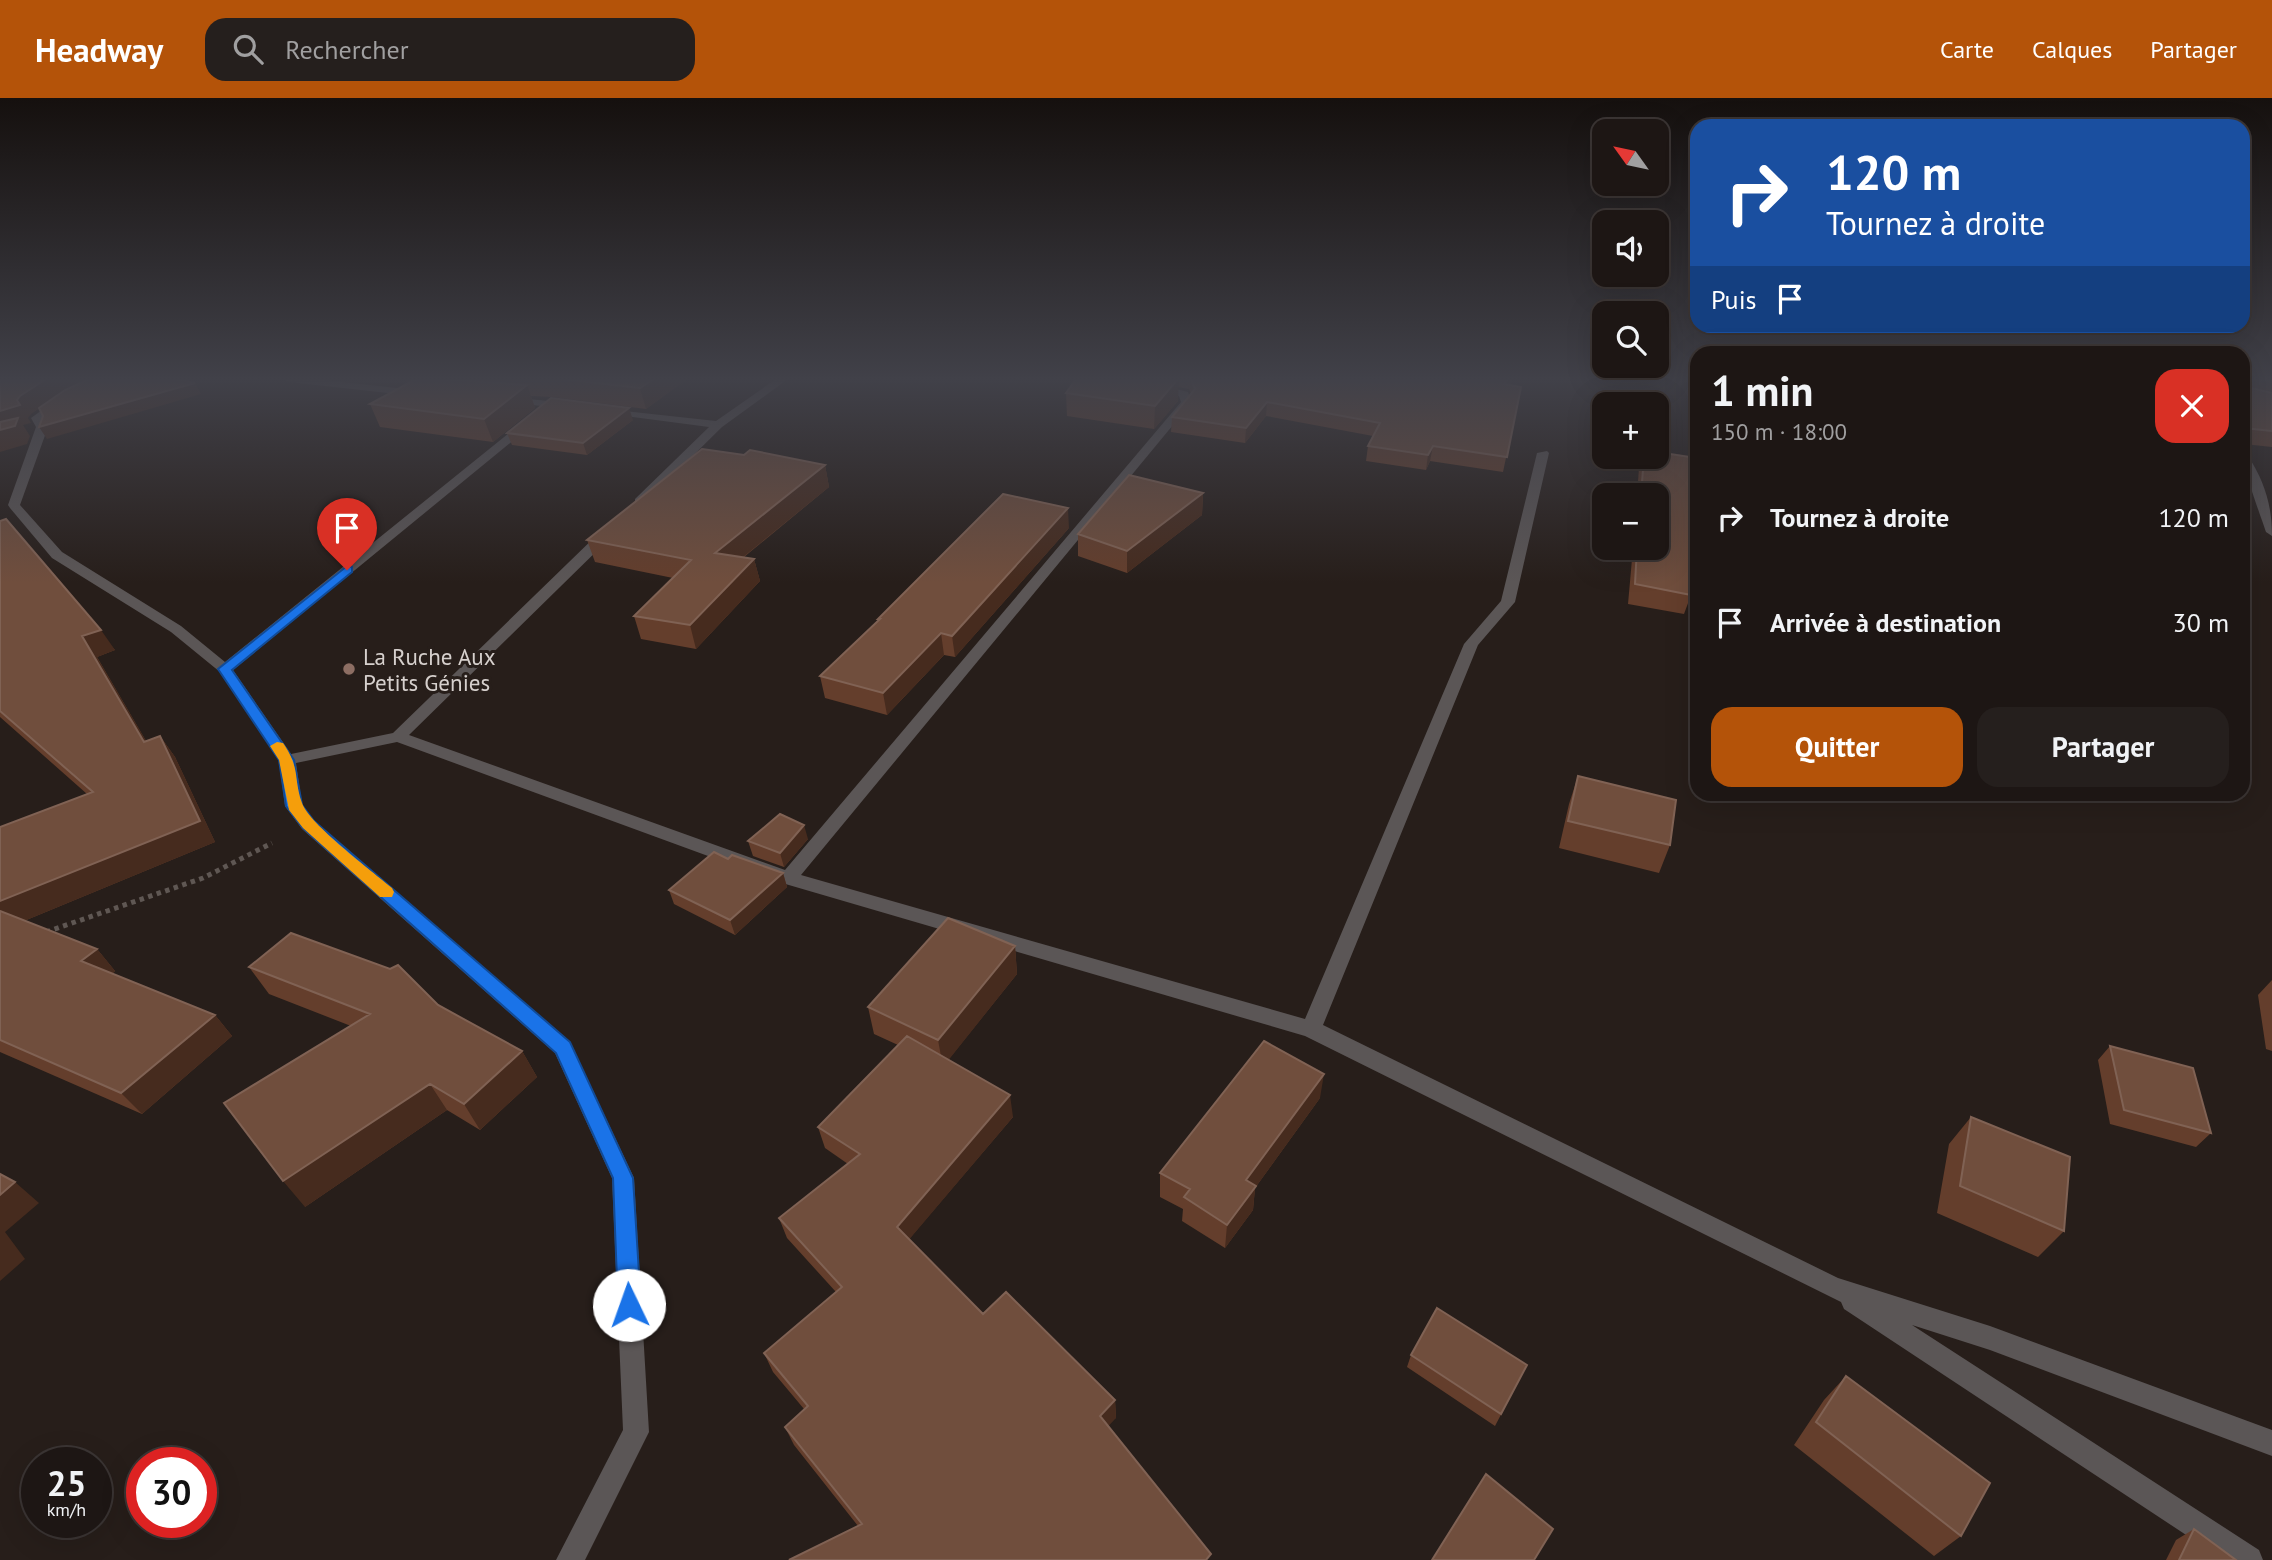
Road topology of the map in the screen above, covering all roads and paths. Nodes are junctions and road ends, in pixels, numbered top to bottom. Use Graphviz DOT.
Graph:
graph roads {
  1 [pos="31,447"];
  2 [pos="499,447"];
  3 [pos="695,447"];
  4 [pos="1149,447"];
  5 [pos="1543,453"];
  6 [pos="2250,470"];
  7 [pos="2257,482"];
  8 [pos="2272,484"];
  9 [pos="2272,532"];
  10 [pos="225,669"];
  11 [pos="398,737"];
  12 [pos="287,760"];
  13 [pos="308,825"];
  14 [pos="788,878"];
  15 [pos="32,936"];
  16 [pos="1311,1029"];
  17 [pos="1833,1288"];
  18 [pos="2272,1443"];
  19 [pos="570,1560"];
  20 [pos="2249,1560"];
  1 -- 10 [label="street"];
  2 -- 10 [label="street"];
  3 -- 11 [label="street"];
  4 -- 14 [label="street"];
  5 -- 16 [label="street"];
  6 -- 7 [label="street"];
  7 -- 8 [label="street"];
  7 -- 9 [label="street"];
  10 -- 12 [label="street"];
  11 -- 12 [label="street"];
  11 -- 14 [label="street"];
  12 -- 13 [label="street"];
  13 -- 15 [label="path"];
  13 -- 19 [label="street"];
  14 -- 16 [label="street"];
  16 -- 17 [label="street"];
  17 -- 18 [label="street"];
  17 -- 20 [label="street"];
}
